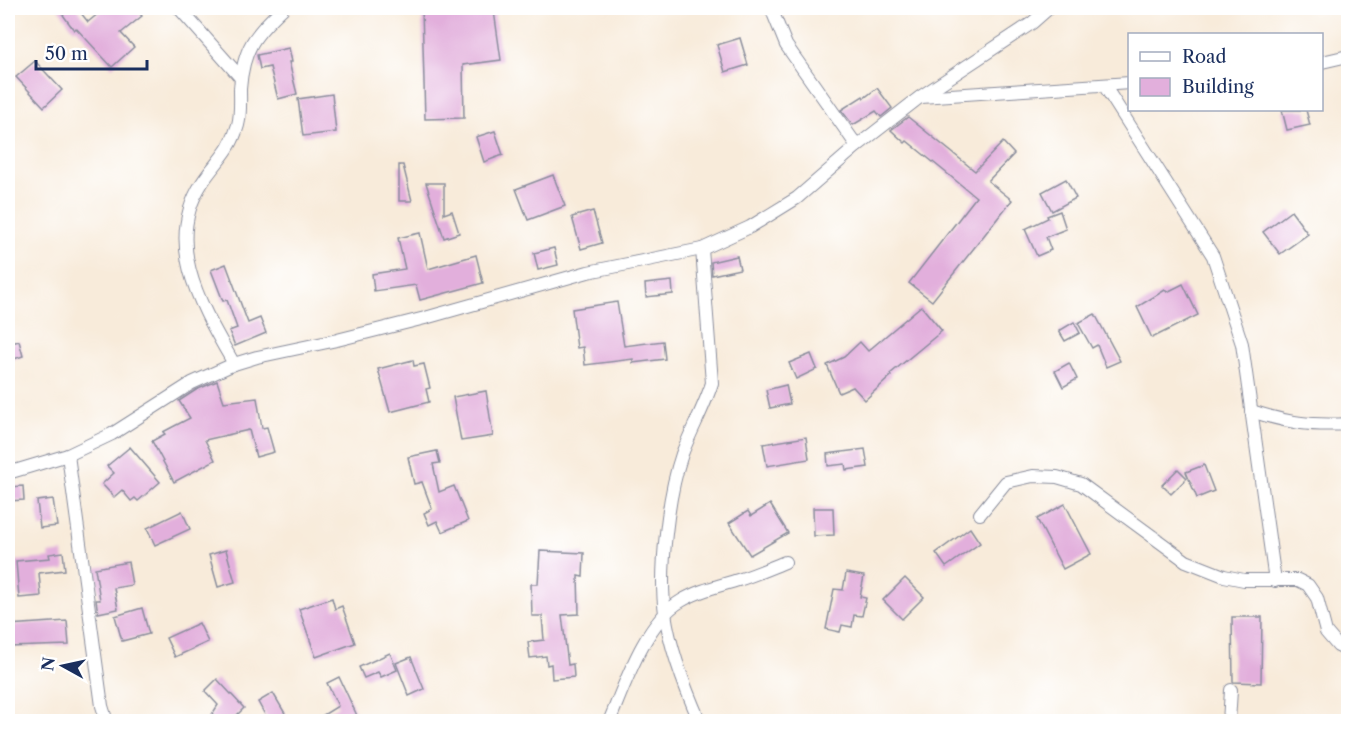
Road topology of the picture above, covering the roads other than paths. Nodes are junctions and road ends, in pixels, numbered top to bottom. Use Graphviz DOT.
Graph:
graph roads {
  1 [pos="179,8"];
  2 [pos="283,8"];
  3 [pos="771,8"];
  4 [pos="1049,8"];
  5 [pos="1348,56"];
  6 [pos="1323,62"];
  7 [pos="241,78"];
  8 [pos="1128,82"];
  9 [pos="1104,85"];
  10 [pos="920,97"];
  11 [pos="857,146"];
  12 [pos="702,249"];
  13 [pos="234,364"];
  14 [pos="1251,411"];
  15 [pos="1348,424"];
  16 [pos="68,454"];
  17 [pos="8,474"];
  18 [pos="980,514"];
  19 [pos="785,562"];
  20 [pos="1275,581"];
  21 [pos="665,614"];
  22 [pos="1348,651"];
  23 [pos="1231,690"];
  24 [pos="107,722"];
  25 [pos="609,722"];
  26 [pos="700,722"];
  27 [pos="1229,722"];
  1 -- 7 [label="street"];
  2 -- 7 [label="street"];
  3 -- 11 [label="street"];
  4 -- 10 [label="street"];
  5 -- 6 [label="street"];
  7 -- 13 [label="street"];
  8 -- 9 [label="street"];
  9 -- 10 [label="street"];
  9 -- 14 [label="street"];
  10 -- 11 [label="street"];
  11 -- 12 [label="street"];
  12 -- 13 [label="street"];
  12 -- 21 [label="street"];
  13 -- 16 [label="street"];
  14 -- 15 [label="street"];
  14 -- 20 [label="street"];
  16 -- 17 [label="street"];
  16 -- 24 [label="street"];
  18 -- 20 [label="street"];
  19 -- 21 [label="street"];
  20 -- 22 [label="street"];
  21 -- 25 [label="street"];
  21 -- 26 [label="street"];
  23 -- 27 [label="street"];
}
